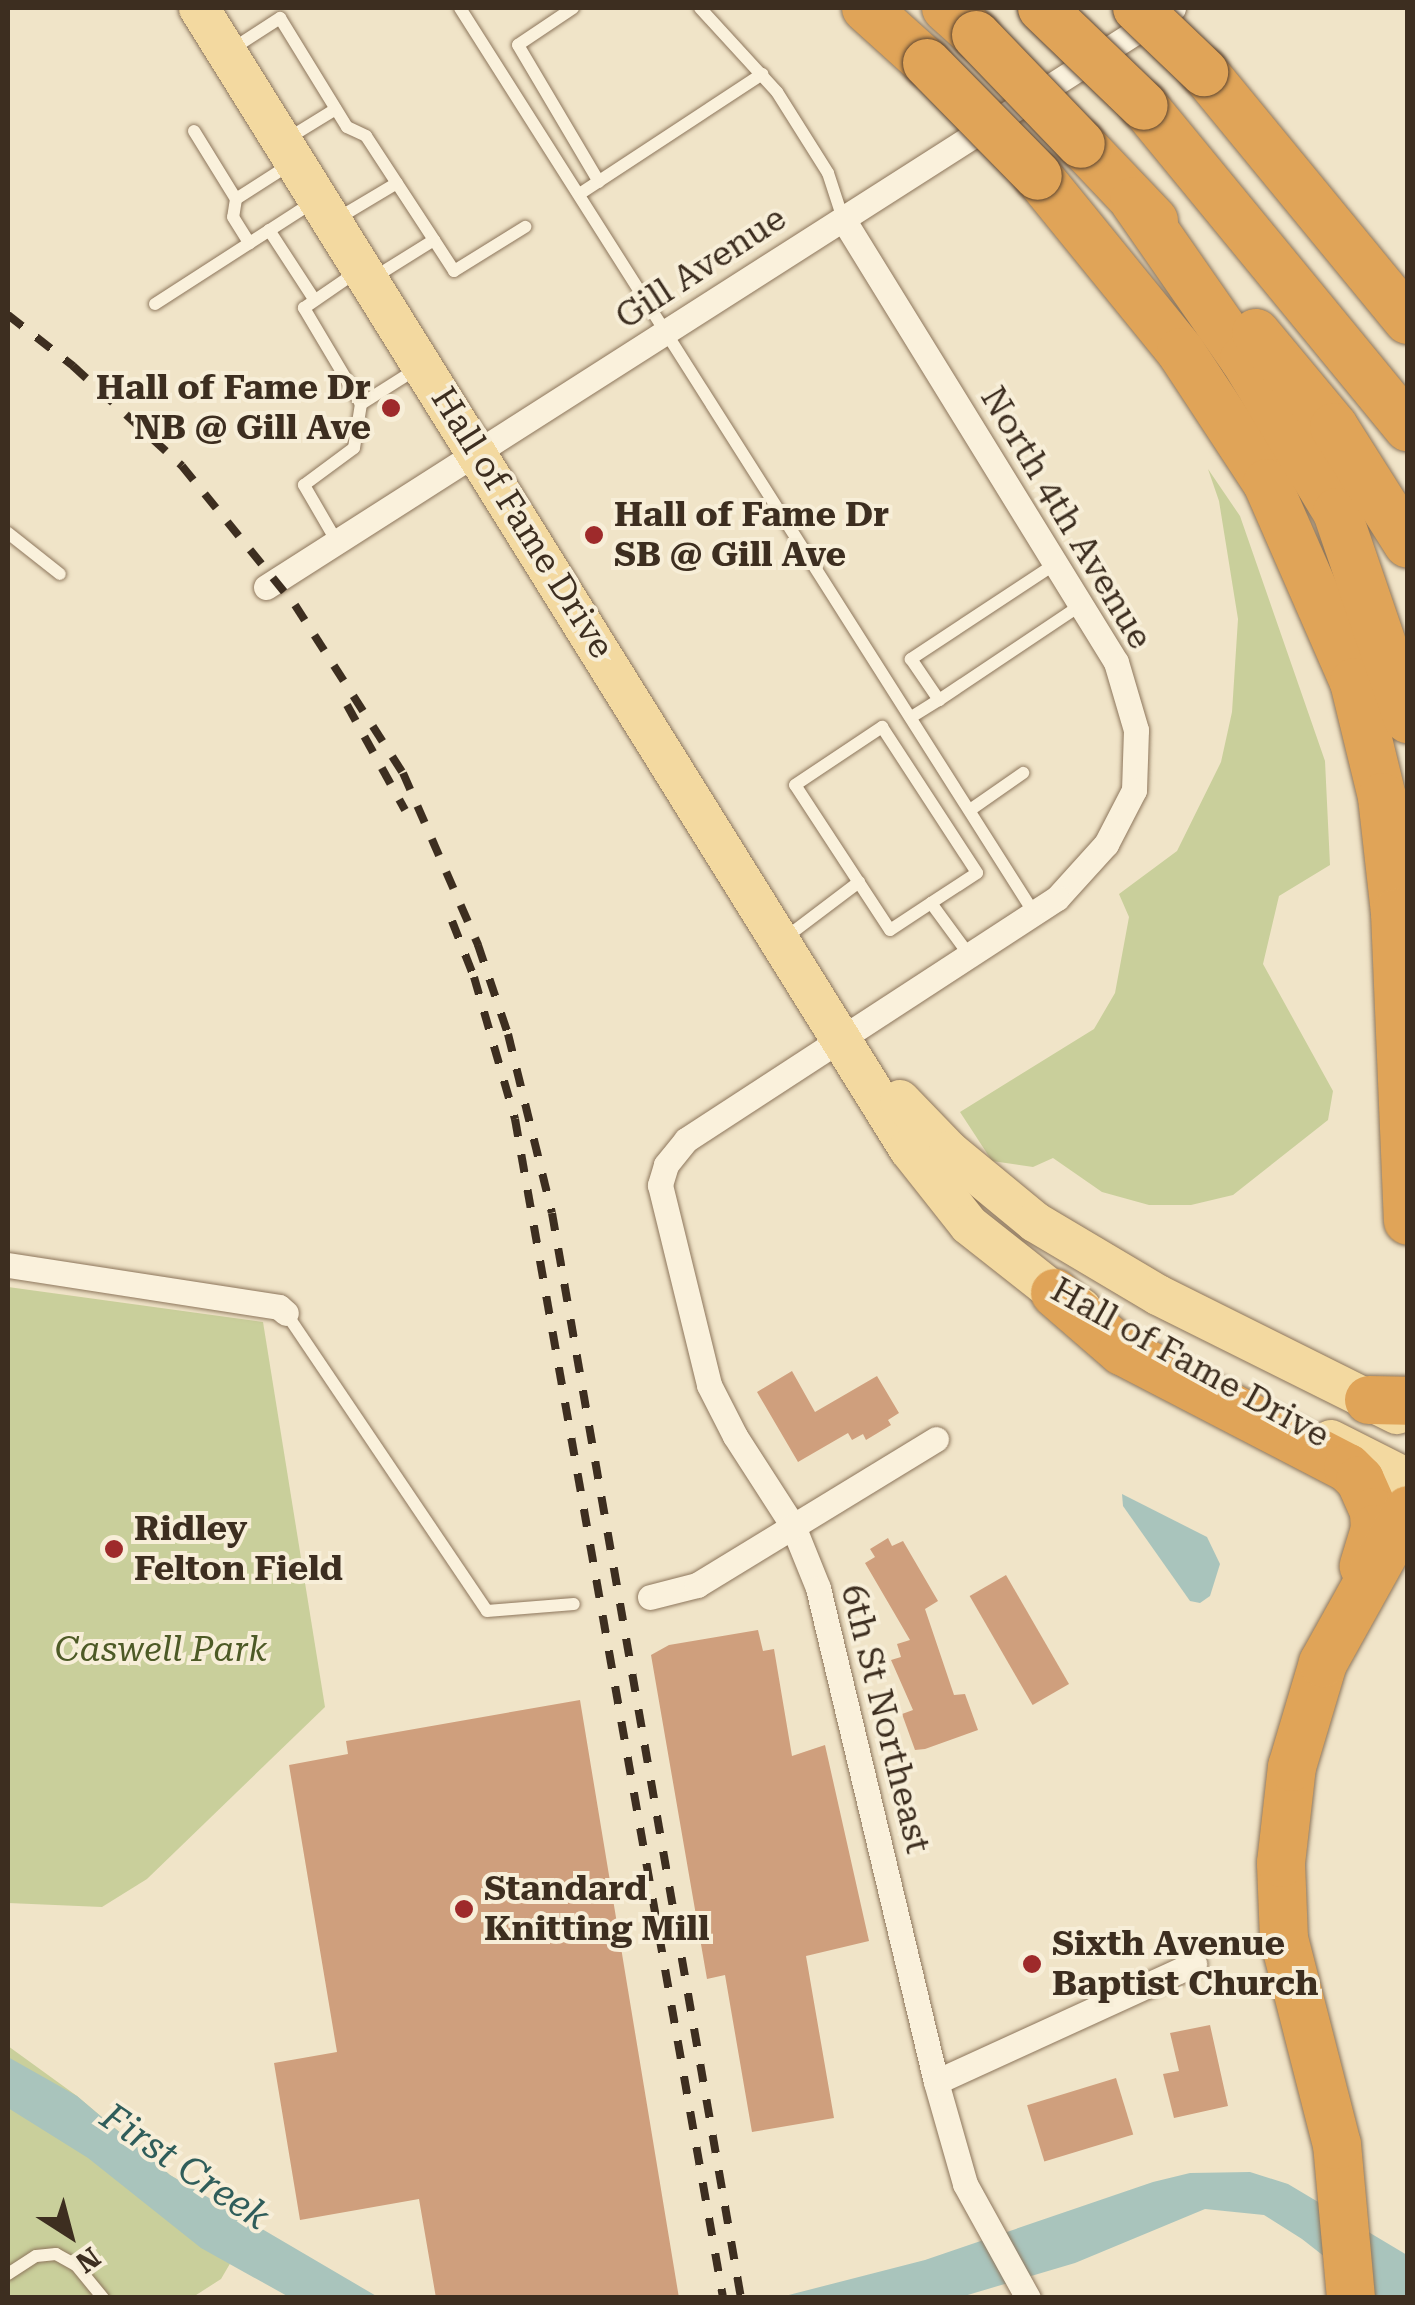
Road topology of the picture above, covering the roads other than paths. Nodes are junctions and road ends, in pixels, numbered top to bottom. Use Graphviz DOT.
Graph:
graph roads {
  1 [pos="199,8"];
  2 [pos="460,8"];
  3 [pos="573,8"];
  4 [pos="700,8"];
  5 [pos="866,8"];
  6 [pos="1042,8"];
  7 [pos="1137,8"];
  8 [pos="1173,8"];
  9 [pos="961,21"];
  10 [pos="227,52"];
  11 [pos="762,74"];
  12 [pos="336,108"];
  13 [pos="194,132"];
  14 [pos="289,151"];
  15 [pos="599,182"];
  16 [pos="397,183"];
  17 [pos="581,193"];
  18 [pos="236,200"];
  19 [pos="1134,200"];
  20 [pos="326,210"];
  21 [pos="843,219"];
  22 [pos="524,227"];
  23 [pos="269,230"];
  24 [pos="434,240"];
  25 [pos="249,243"];
  26 [pos="367,274"];
  27 [pos="314,299"];
  28 [pos="155,304"];
  29 [pos="1408,320"];
  30 [pos="668,330"];
  31 [pos="423,364"];
  32 [pos="361,404"];
  33 [pos="1408,427"];
  34 [pos="479,453"];
  35 [pos="8,533"];
  36 [pos="337,542"];
  37 [pos="1408,544"];
  38 [pos="1056,564"];
  39 [pos="60,574"];
  40 [pos="266,587"];
  41 [pos="1081,606"];
  42 [pos="939,700"];
  43 [pos="913,716"];
  44 [pos="1408,719"];
  45 [pos="1023,774"];
  46 [pos="970,810"];
  47 [pos="859,882"];
  48 [pos="931,903"];
  49 [pos="1034,913"];
  50 [pos="781,942"];
  51 [pos="970,956"];
  52 [pos="842,1040"];
  53 [pos="666,1165"];
  54 [pos="1408,1221"];
  55 [pos="8,1265"];
  56 [pos="1054,1293"];
  57 [pos="286,1312"];
  58 [pos="1395,1406"];
  59 [pos="936,1439"];
  60 [pos="1408,1479"];
  61 [pos="1408,1510"];
  62 [pos="794,1526"];
  63 [pos="650,1597"];
  64 [pos="574,1604"];
  65 [pos="1337,1637"];
  66 [pos="1194,1964"];
  67 [pos="936,2082"];
  68 [pos="8,2274"];
  69 [pos="102,2297"];
  70 [pos="1028,2298"];
  71 [pos="1350,2298"];
  1 -- 10 [label="main road, Hall of Fame Drive"];
  2 -- 17 [label="lane"];
  3 -- 15 [label="lane"];
  4 -- 11 [label="lane"];
  5 -- 54 [label="highway, bridge"];
  6 -- 33 [label="highway, bridge"];
  7 -- 29 [label="highway, bridge"];
  8 -- 21 [label="street, Gill Avenue"];
  9 -- 19 [label="highway, bridge"];
  10 -- 12 [label="lane"];
  10 -- 14 [label="main road, Hall of Fame Drive"];
  11 -- 15 [label="lane"];
  11 -- 21 [label="lane"];
  12 -- 14 [label="lane"];
  12 -- 16 [label="lane"];
  13 -- 18 [label="lane"];
  14 -- 18 [label="lane"];
  14 -- 20 [label="main road, Hall of Fame Drive"];
  15 -- 17 [label="lane"];
  16 -- 20 [label="lane"];
  16 -- 24 [label="lane"];
  17 -- 30 [label="lane"];
  18 -- 25 [label="lane"];
  19 -- 37 [label="highway"];
  19 -- 44 [label="highway"];
  20 -- 23 [label="lane"];
  20 -- 26 [label="main road, Hall of Fame Drive"];
  21 -- 30 [label="street, Gill Avenue"];
  21 -- 38 [label="street, North 4th Avenue"];
  22 -- 24 [label="lane"];
  23 -- 25 [label="lane"];
  23 -- 27 [label="lane"];
  24 -- 26 [label="lane"];
  25 -- 28 [label="lane"];
  26 -- 27 [label="lane"];
  26 -- 31 [label="main road, Hall of Fame Drive"];
  27 -- 32 [label="lane"];
  30 -- 34 [label="street, Gill Avenue"];
  30 -- 43 [label="lane"];
  31 -- 32 [label="lane"];
  31 -- 34 [label="main road, Hall of Fame Drive"];
  32 -- 36 [label="lane"];
  34 -- 36 [label="street, Gill Avenue"];
  34 -- 50 [label="main road, Hall of Fame Drive"];
  35 -- 39 [label="lane"];
  36 -- 40 [label="street, Gill Avenue"];
  38 -- 41 [label="street, North 4th Avenue"];
  38 -- 42 [label="lane"];
  41 -- 42 [label="lane"];
  41 -- 49 [label="street, North 4th Avenue"];
  42 -- 43 [label="lane"];
  43 -- 46 [label="lane"];
  45 -- 46 [label="lane"];
  46 -- 49 [label="lane"];
  47 -- 48 [label="lane"];
  47 -- 48 [label="lane"];
  47 -- 50 [label="lane"];
  48 -- 51 [label="lane"];
  49 -- 51 [label="street, North 4th Avenue"];
  50 -- 52 [label="main road, Hall of Fame Drive"];
  51 -- 52 [label="street, North 4th Avenue"];
  52 -- 53 [label="street, North 4th Avenue"];
  52 -- 56 [label="main road, Hall of Fame Drive"];
  52 -- 58 [label="main road, Hall of Fame Drive"];
  53 -- 62 [label="street, 6th St Northeast"];
  55 -- 57 [label="street"];
  56 -- 60 [label="main road, Hall of Fame Drive"];
  56 -- 65 [label="highway"];
  57 -- 64 [label="lane"];
  59 -- 62 [label="street"];
  61 -- 65 [label="highway"];
  62 -- 63 [label="street"];
  62 -- 67 [label="street, 6th St Northeast"];
  65 -- 71 [label="highway"];
  66 -- 67 [label="street"];
  67 -- 70 [label="street, 6th St Northeast"];
  68 -- 69 [label="lane"];
}
